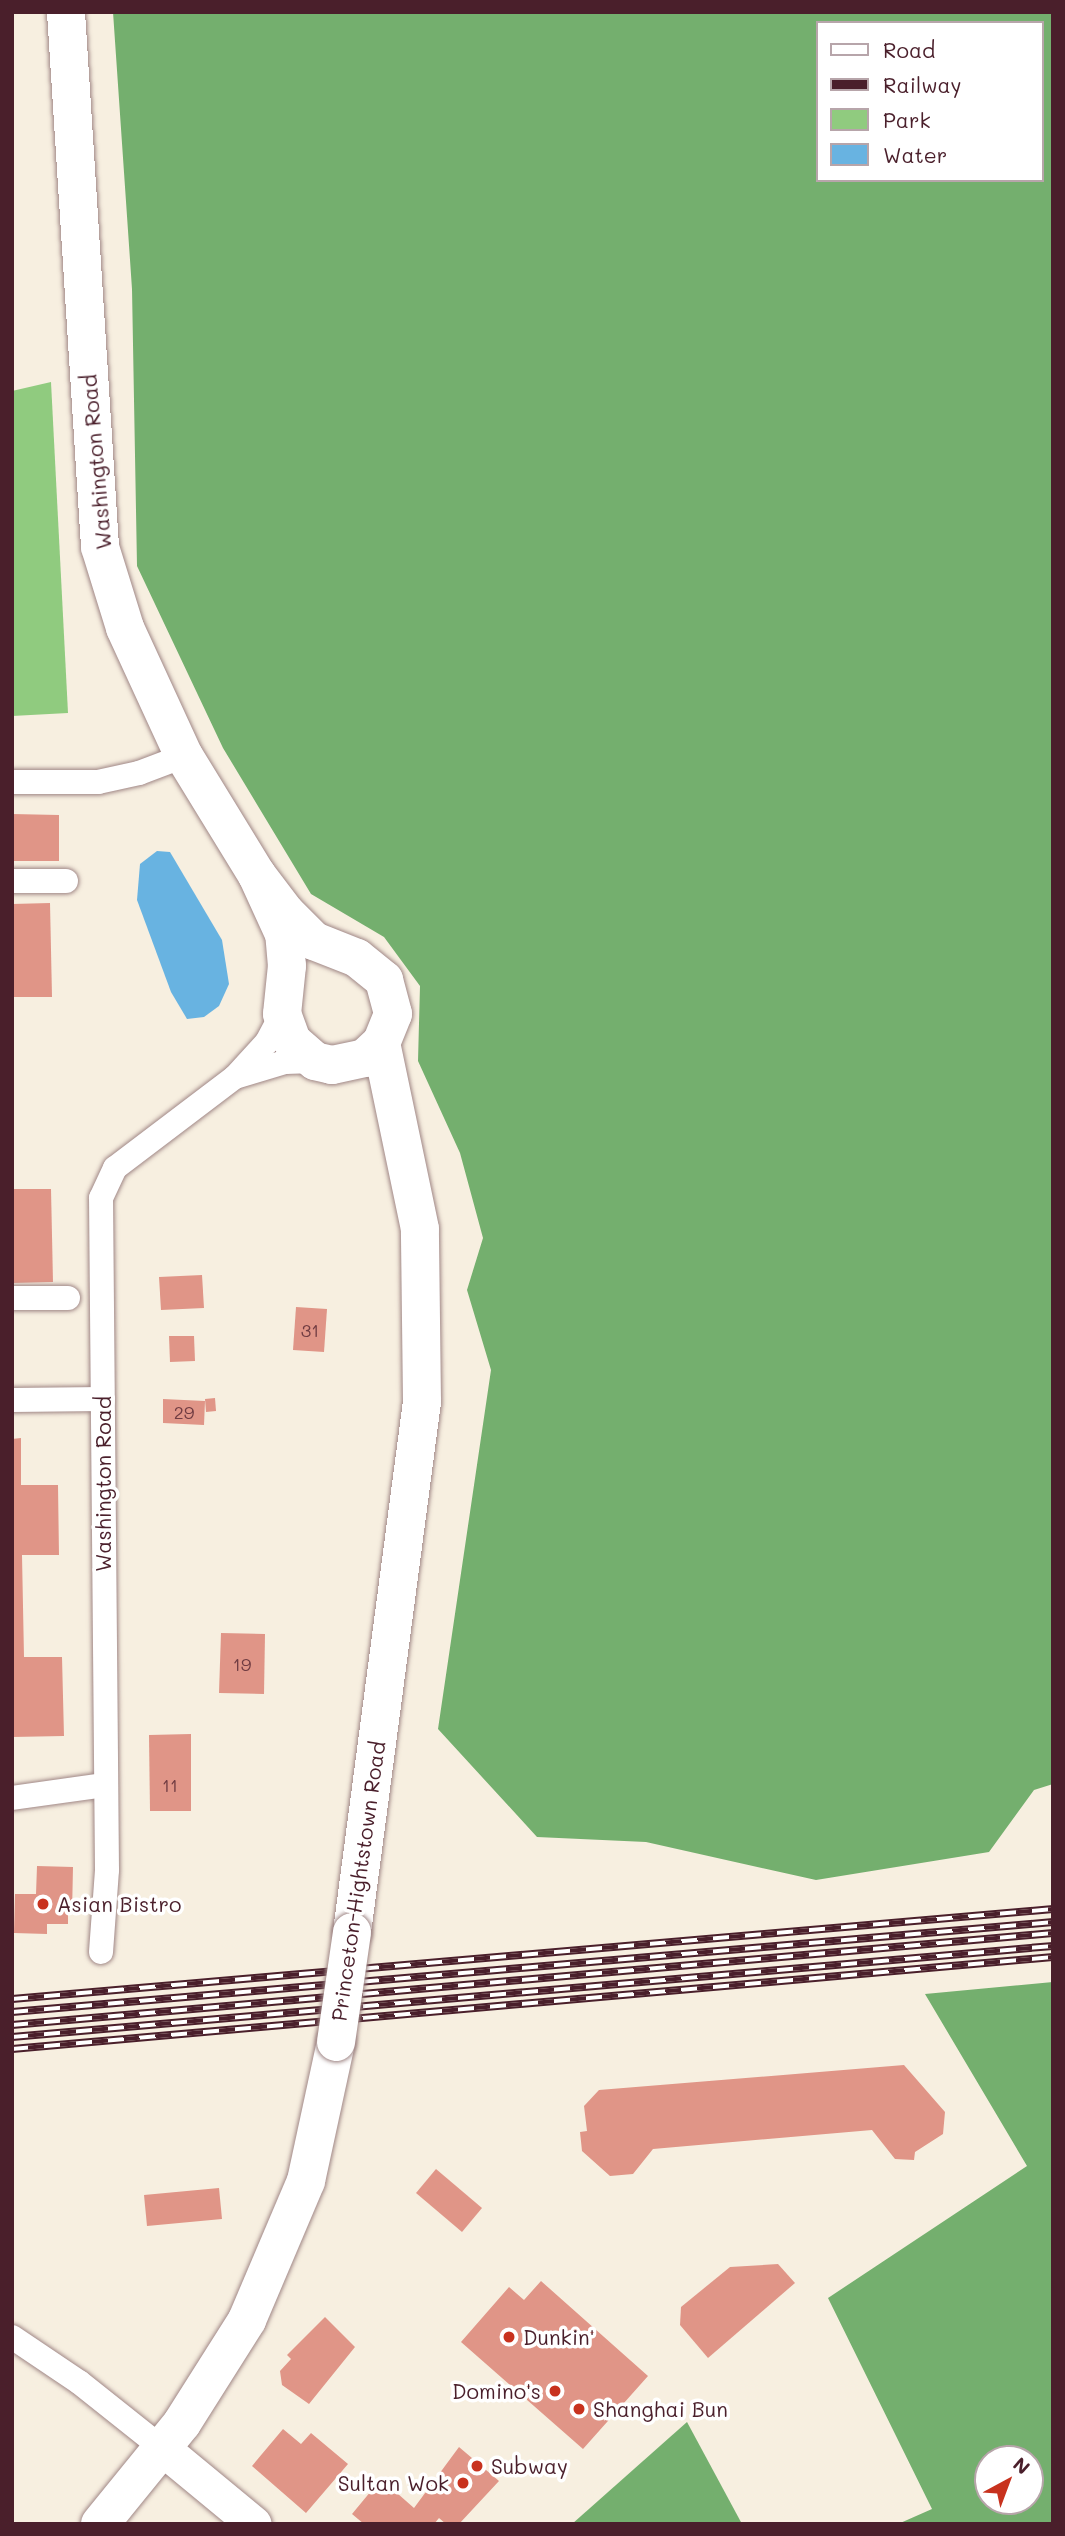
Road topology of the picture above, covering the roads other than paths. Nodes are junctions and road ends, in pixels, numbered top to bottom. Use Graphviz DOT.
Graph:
graph roads {
  1 [pos="66,12"];
  2 [pos="184,756"];
  3 [pos="12,782"];
  4 [pos="257,875"];
  5 [pos="12,881"];
  6 [pos="66,881"];
  7 [pos="340,954"];
  8 [pos="283,1005"];
  9 [pos="381,1043"];
  10 [pos="324,1063"];
  11 [pos="234,1077"];
  12 [pos="410,1179"];
  13 [pos="12,1298"];
  14 [pos="68,1298"];
  15 [pos="103,1399"];
  16 [pos="12,1400"];
  17 [pos="105,1785"];
  18 [pos="12,1798"];
  19 [pos="101,1952"];
  20 [pos="12,2337"];
  21 [pos="162,2448"];
  22 [pos="100,2524"];
  23 [pos="254,2524"];
  1 -- 2 [label="main road, Washington Road"];
  2 -- 3 [label="street"];
  2 -- 4 [label="main road, Washington Road"];
  4 -- 7 [label="main road, Washington Road"];
  4 -- 8 [label="main road, Washington Road"];
  5 -- 6 [label="street"];
  7 -- 8 [label="main road"];
  7 -- 9 [label="main road, Washington Road"];
  8 -- 10 [label="main road, Washington Road"];
  8 -- 11 [label="street, Washington Road"];
  9 -- 10 [label="main road"];
  9 -- 12 [label="main road, Princeton-Hightstown Road"];
  10 -- 11 [label="street, Washington Road"];
  10 -- 12 [label="main road, Princeton-Hightstown Road"];
  11 -- 15 [label="street, Washington Road"];
  12 -- 21 [label="main road, Princeton-Hightstown Road, bridge"];
  13 -- 14 [label="street"];
  15 -- 16 [label="street"];
  15 -- 17 [label="street, Washington Road"];
  17 -- 18 [label="street"];
  17 -- 19 [label="street, Washington Road"];
  20 -- 21 [label="street"];
  21 -- 22 [label="main road, Princeton-Hightstown Road"];
  21 -- 23 [label="street"];
}
